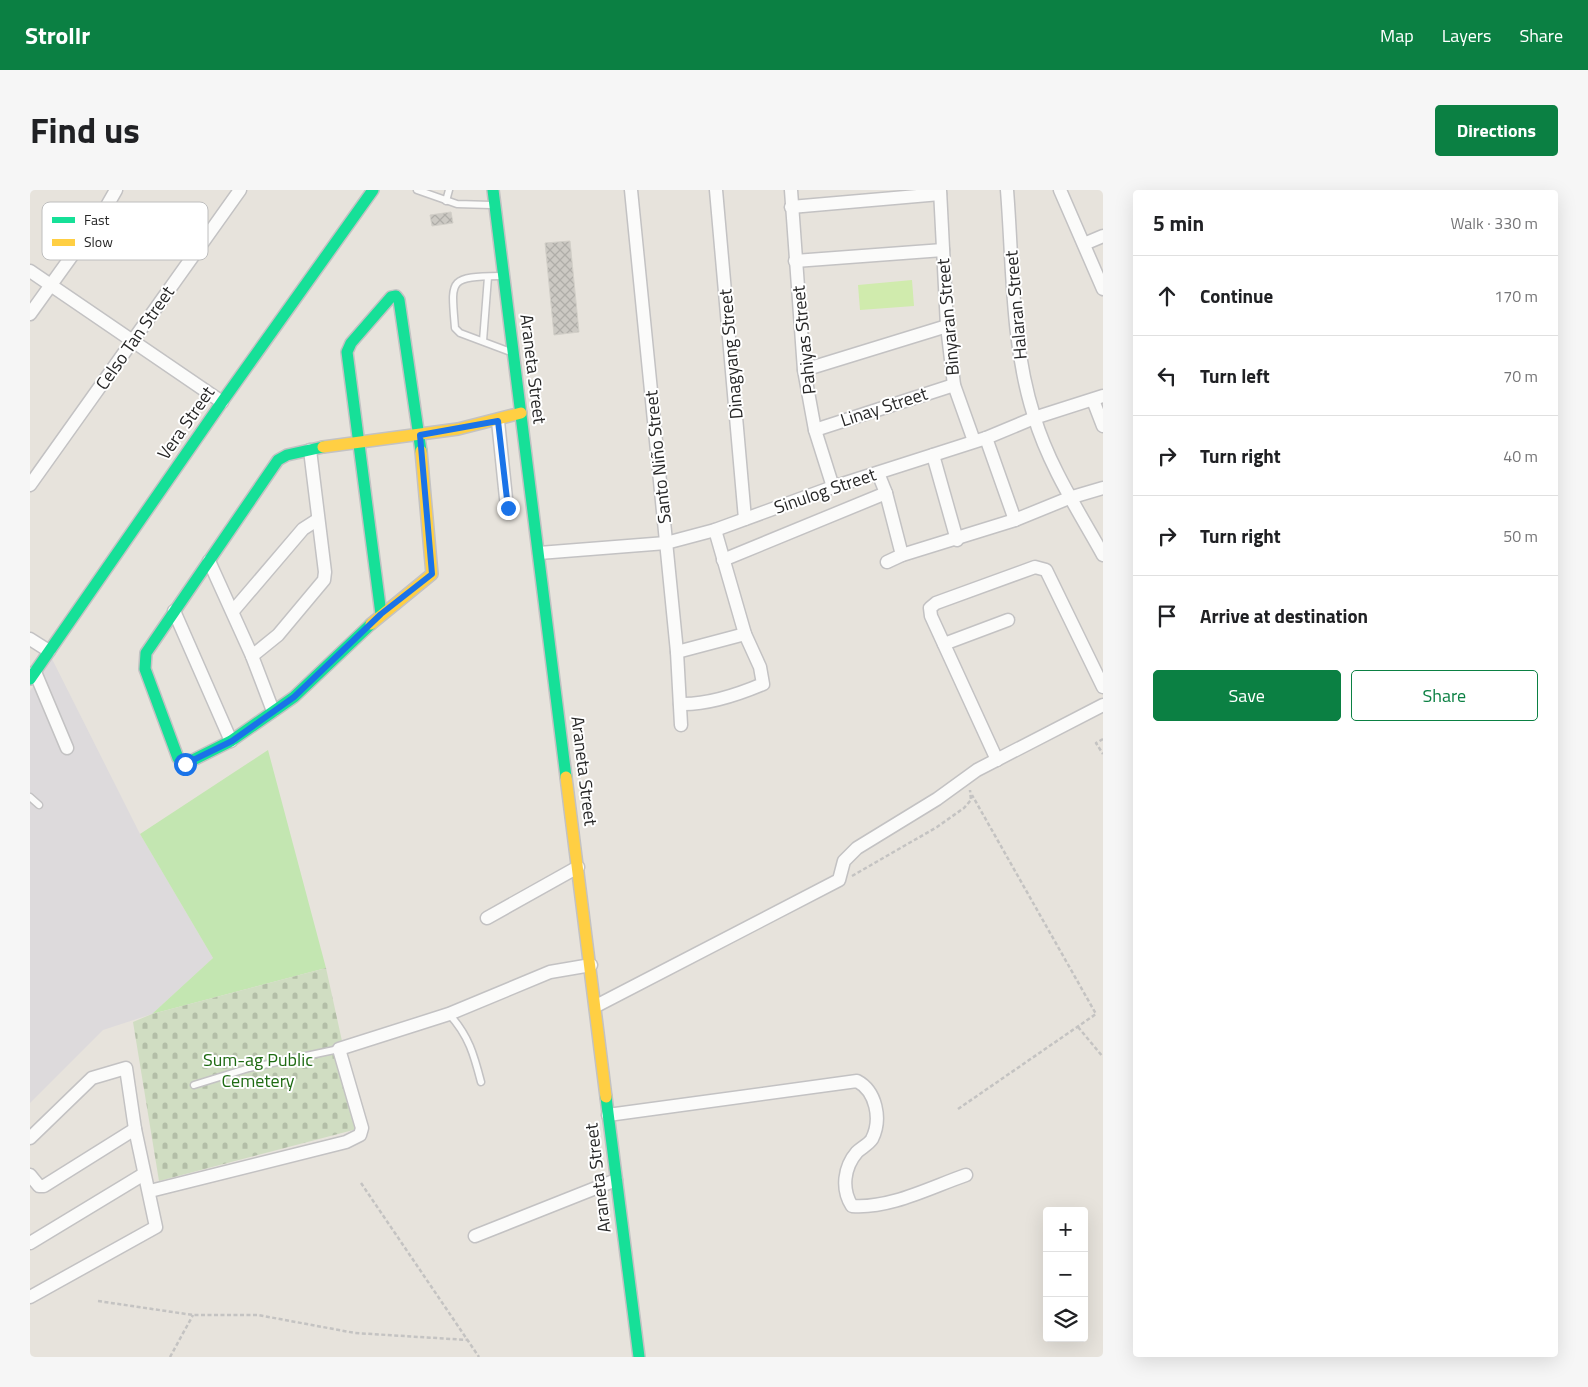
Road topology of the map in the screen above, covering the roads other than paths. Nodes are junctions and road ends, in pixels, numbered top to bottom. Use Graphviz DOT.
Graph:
graph roads {
  1 [pos="116,190"];
  2 [pos="240,190"];
  3 [pos="373,190"];
  4 [pos="417,190"];
  5 [pos="449,190"];
  6 [pos="493,190"];
  7 [pos="632,190"];
  8 [pos="716,190"];
  9 [pos="791,190"];
  10 [pos="1007,190"];
  11 [pos="1060,190"];
  12 [pos="940,192"];
  13 [pos="446,200"];
  14 [pos="109,202"];
  15 [pos="495,206"];
  16 [pos="791,207"];
  17 [pos="208,235"];
  18 [pos="1103,236"];
  19 [pos="1084,244"];
  20 [pos="943,250"];
  21 [pos="69,260"];
  22 [pos="190,260"];
  23 [pos="796,262"];
  24 [pos="30,272"];
  25 [pos="503,276"];
  26 [pos="488,277"];
  27 [pos="50,286"];
  28 [pos="1103,289"];
  29 [pos="30,314"];
  30 [pos="947,326"];
  31 [pos="482,341"];
  32 [pos="131,342"];
  33 [pos="513,353"];
  34 [pos="804,370"];
  35 [pos="954,385"];
  36 [pos="1098,398"];
  37 [pos="222,402"];
  38 [pos="521,413"];
  39 [pos="1034,418"];
  40 [pos="498,421"];
  41 [pos="1103,426"];
  42 [pos="815,430"];
  43 [pos="420,435"];
  44 [pos="980,439"];
  45 [pos="358,443"];
  46 [pos="310,450"];
  47 [pos="933,455"];
  48 [pos="878,474"];
  49 [pos="30,485"];
  50 [pos="832,487"];
  51 [pos="1103,488"];
  52 [pos="886,493"];
  53 [pos="1069,498"];
  54 [pos="508,508"];
  55 [pos="745,519"];
  56 [pos="317,520"];
  57 [pos="1015,520"];
  58 [pos="716,530"];
  59 [pos="957,540"];
  60 [pos="666,543"];
  61 [pos="539,554"];
  62 [pos="902,555"];
  63 [pos="1103,555"];
  64 [pos="722,560"];
  65 [pos="209,561"];
  66 [pos="886,562"];
  67 [pos="174,611"];
  68 [pos="233,612"];
  69 [pos="381,614"];
  70 [pos="1008,620"];
  71 [pos="745,634"];
  72 [pos="30,639"];
  73 [pos="944,644"];
  74 [pos="49,651"];
  75 [pos="677,652"];
  76 [pos="252,656"];
  77 [pos="32,675"];
  78 [pos="1103,687"];
  79 [pos="680,704"];
  80 [pos="1103,705"];
  81 [pos="273,711"];
  82 [pos="681,725"];
  83 [pos="232,741"];
  84 [pos="67,748"];
  85 [pos="997,760"];
  86 [pos="30,797"];
  87 [pos="39,805"];
  88 [pos="578,867"];
  89 [pos="487,918"];
  90 [pos="591,965"];
  91 [pos="596,1006"];
  92 [pos="449,1014"];
  93 [pos="339,1049"];
  94 [pos="481,1082"];
  95 [pos="194,1085"];
  96 [pos="608,1115"];
  97 [pos="135,1129"];
  98 [pos="30,1138"];
  99 [pos="144,1174"];
  100 [pos="30,1175"];
  101 [pos="966,1175"];
  102 [pos="616,1180"];
  103 [pos="150,1191"];
  104 [pos="475,1236"];
  105 [pos="30,1243"];
  106 [pos="30,1296"];
  107 [pos="639,1357"];
  1 -- 14 [label="street"];
  2 -- 17 [label="street, Celso Tan Street"];
  3 -- 37 [label="main road, Vera Street"];
  4 -- 13 [label="lane"];
  5 -- 13 [label="lane"];
  6 -- 15 [label="main road, Araneta Street"];
  7 -- 60 [label="street, Santo Niño Street"];
  8 -- 55 [label="street, Dinagyang Street"];
  9 -- 16 [label="street, Pahiyas Street"];
  10 -- 39 [label="street, Halaran Street"];
  11 -- 19 [label="street"];
  12 -- 16 [label="street"];
  12 -- 20 [label="street, Binyaran Street"];
  13 -- 15 [label="lane"];
  15 -- 25 [label="main road, Araneta Street"];
  16 -- 23 [label="street, Pahiyas Street"];
  18 -- 19 [label="street"];
  19 -- 28 [label="street"];
  20 -- 23 [label="street"];
  20 -- 30 [label="street, Binyaran Street"];
  21 -- 27 [label="street"];
  22 -- 32 [label="street, Celso Tan Street"];
  23 -- 34 [label="street, Pahiyas Street"];
  24 -- 27 [label="street"];
  25 -- 26 [label="lane"];
  25 -- 33 [label="main road, Araneta Street"];
  26 -- 31 [label="lane"];
  26 -- 31 [label="lane"];
  27 -- 29 [label="street"];
  27 -- 32 [label="street"];
  30 -- 34 [label="street"];
  30 -- 35 [label="street, Binyaran Street"];
  31 -- 33 [label="lane"];
  32 -- 37 [label="street"];
  32 -- 49 [label="street, Celso Tan Street"];
  33 -- 38 [label="main road, Araneta Street"];
  34 -- 42 [label="street, Pahiyas Street"];
  35 -- 42 [label="street, Linay Street"];
  35 -- 44 [label="street, Binyaran Street"];
  36 -- 39 [label="street, Sinulog Street"];
  36 -- 41 [label="street"];
  37 -- 74 [label="main road, Vera Street"];
  38 -- 40 [label="main road"];
  38 -- 61 [label="main road, Araneta Street"];
  39 -- 44 [label="street, Sinulog Street"];
  39 -- 53 [label="street, Halaran Street"];
  40 -- 43 [label="main road"];
  40 -- 54 [label="street"];
  42 -- 50 [label="street, Pahiyas Street"];
  43 -- 45 [label="main road"];
  43 -- 45 [label="main road"];
  43 -- 69 [label="main road"];
  44 -- 47 [label="street, Sinulog Street"];
  44 -- 57 [label="street, Binyaran Street"];
  45 -- 46 [label="main road"];
  45 -- 69 [label="main road"];
  46 -- 56 [label="street"];
  46 -- 65 [label="main road"];
  47 -- 48 [label="street, Sinulog Street"];
  47 -- 59 [label="street"];
  48 -- 50 [label="street, Sinulog Street"];
  48 -- 52 [label="street"];
  50 -- 55 [label="street, Sinulog Street"];
  51 -- 53 [label="street"];
  52 -- 62 [label="street"];
  52 -- 64 [label="street"];
  53 -- 57 [label="street"];
  53 -- 63 [label="street, Halaran Street"];
  55 -- 58 [label="street, Sinulog Street"];
  56 -- 68 [label="street"];
  56 -- 76 [label="street"];
  57 -- 59 [label="street"];
  58 -- 60 [label="street, Sinulog Street"];
  58 -- 64 [label="street"];
  59 -- 62 [label="street"];
  60 -- 61 [label="street, Sinulog Street"];
  60 -- 75 [label="street, Santo Niño Street"];
  61 -- 88 [label="main road, Araneta Street"];
  62 -- 66 [label="street"];
  64 -- 71 [label="street"];
  65 -- 67 [label="main road"];
  65 -- 68 [label="street"];
  67 -- 83 [label="street"];
  67 -- 83 [label="main road"];
  68 -- 76 [label="street"];
  69 -- 81 [label="main road"];
  70 -- 73 [label="street"];
  71 -- 75 [label="street"];
  71 -- 79 [label="street"];
  72 -- 74 [label="street"];
  73 -- 78 [label="street"];
  73 -- 85 [label="street"];
  74 -- 77 [label="main road, Vera Street"];
  75 -- 79 [label="street, Santo Niño Street"];
  76 -- 81 [label="street"];
  77 -- 84 [label="street"];
  79 -- 82 [label="street, Santo Niño Street"];
  80 -- 85 [label="street"];
  81 -- 83 [label="main road"];
  85 -- 91 [label="street"];
  86 -- 87 [label="lane"];
  88 -- 89 [label="street"];
  88 -- 90 [label="main road, Araneta Street"];
  90 -- 91 [label="main road, Araneta Street"];
  90 -- 92 [label="street"];
  91 -- 96 [label="main road, Araneta Street"];
  92 -- 93 [label="street"];
  92 -- 94 [label="lane"];
  93 -- 95 [label="lane"];
  93 -- 103 [label="street"];
  96 -- 101 [label="street"];
  96 -- 102 [label="main road, Araneta Street"];
  97 -- 98 [label="street"];
  97 -- 99 [label="street"];
  97 -- 100 [label="street"];
  99 -- 103 [label="street"];
  99 -- 105 [label="street"];
  102 -- 104 [label="street"];
  102 -- 107 [label="main road, Araneta Street"];
  103 -- 106 [label="street"];
}
